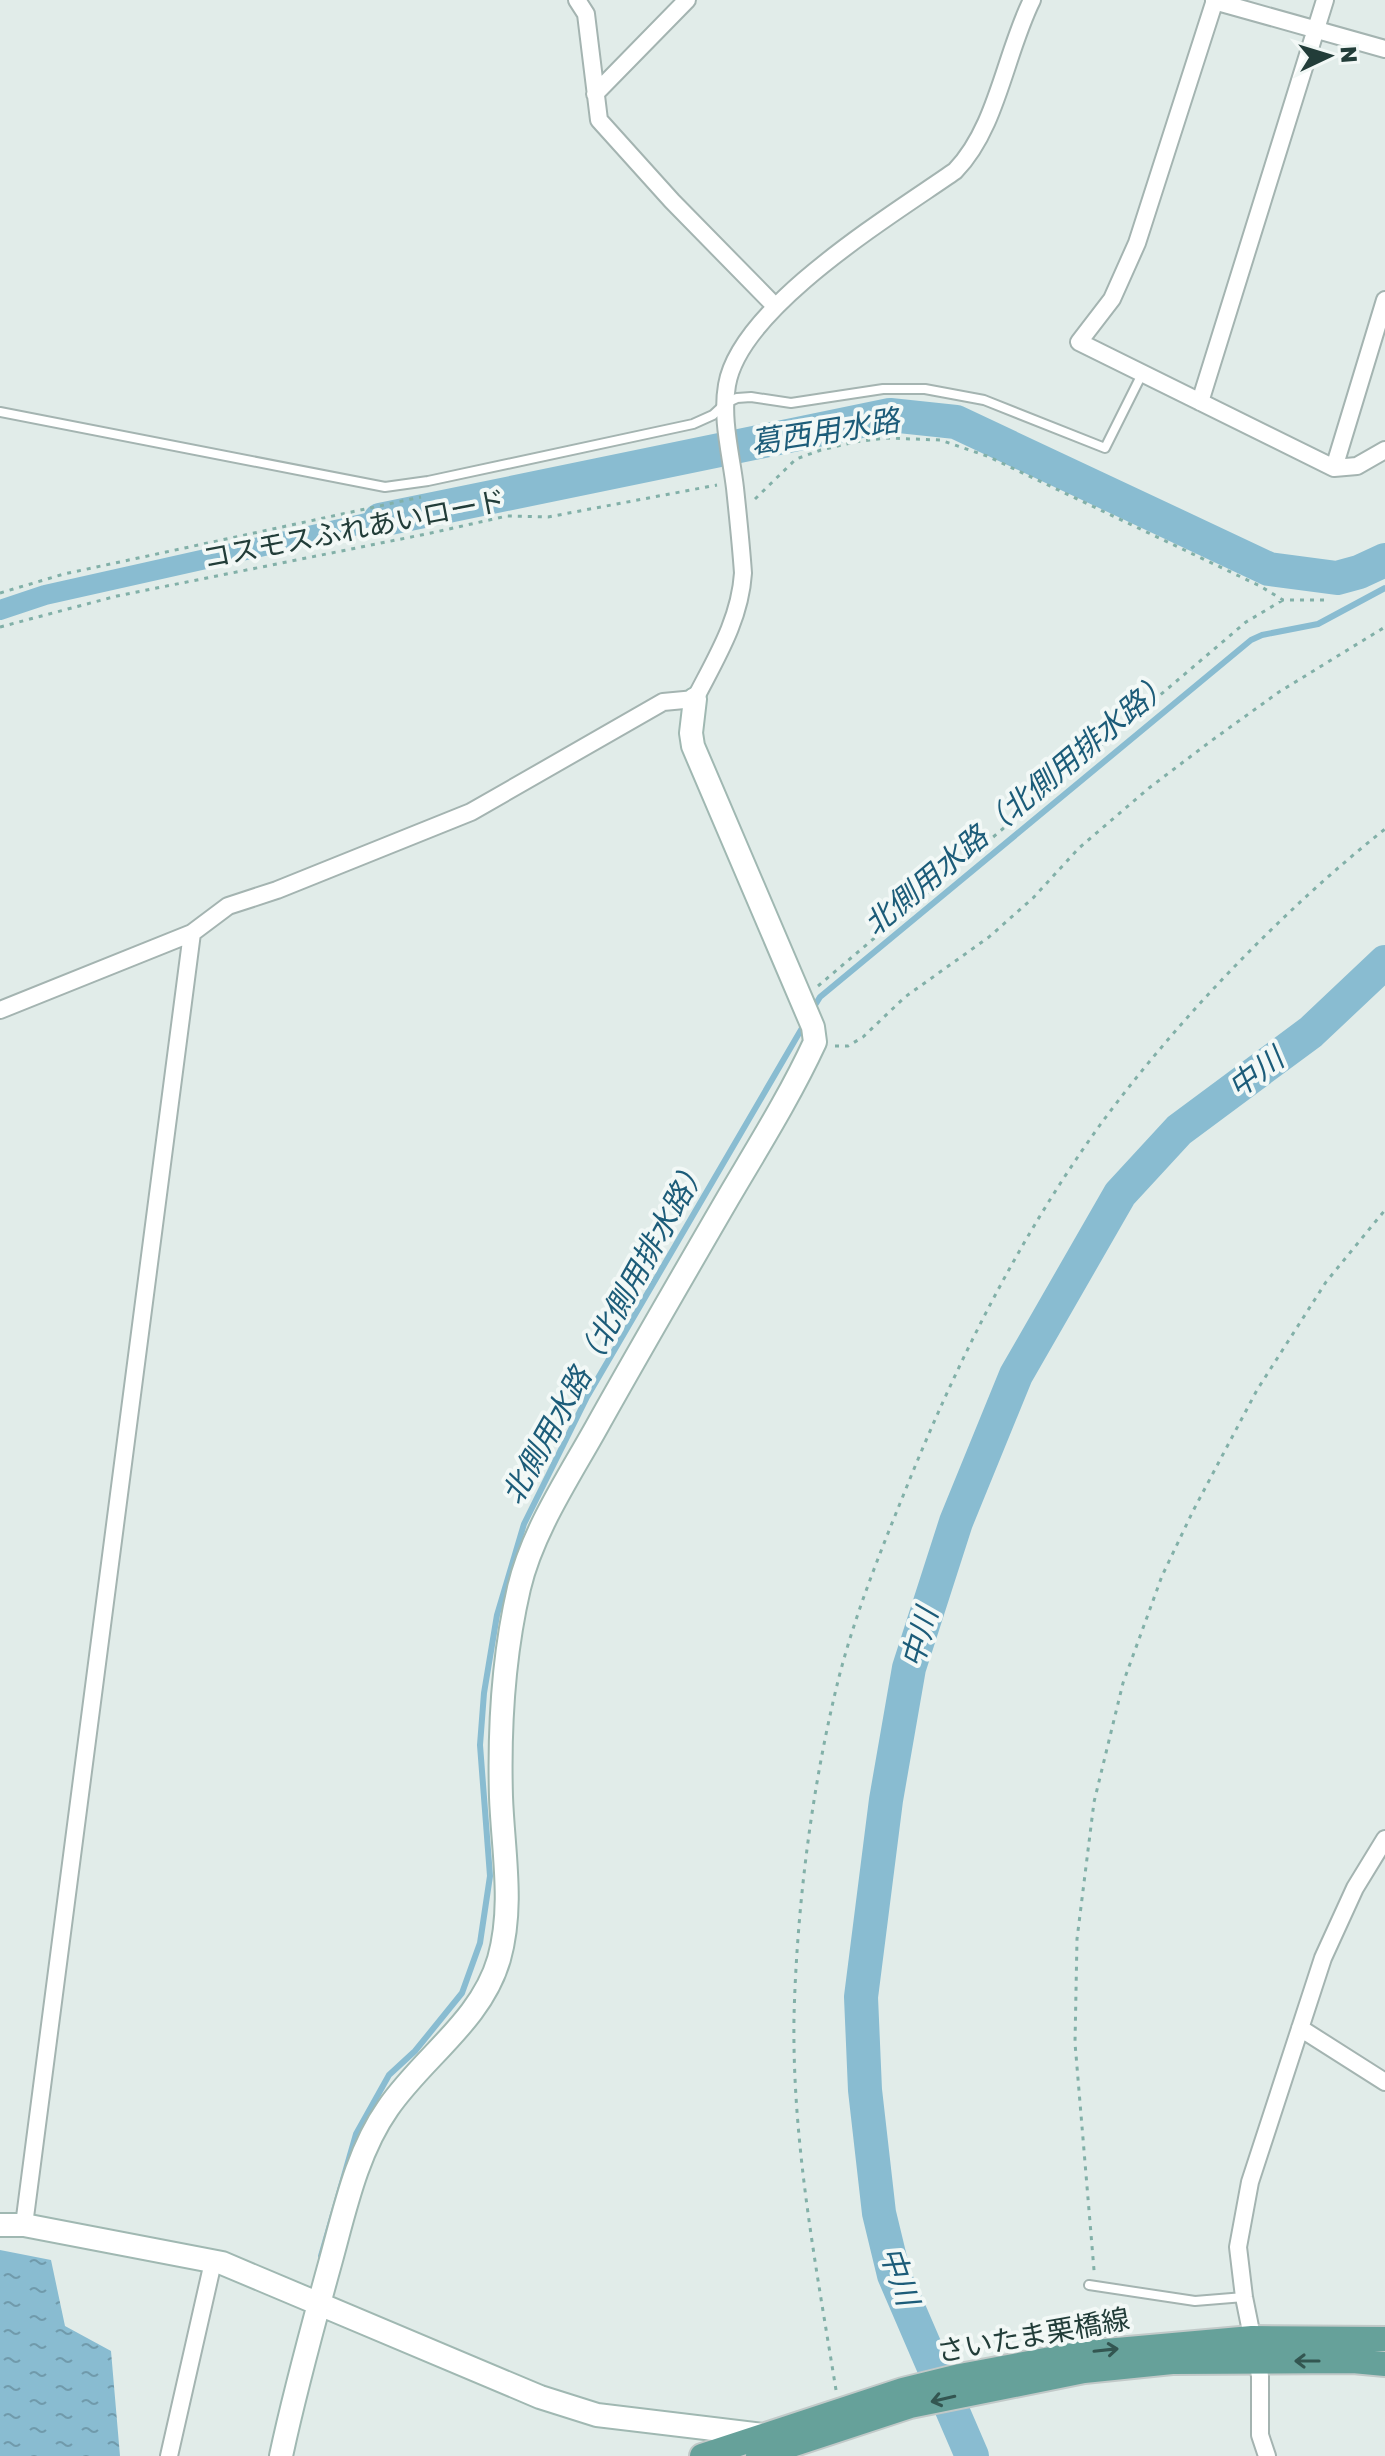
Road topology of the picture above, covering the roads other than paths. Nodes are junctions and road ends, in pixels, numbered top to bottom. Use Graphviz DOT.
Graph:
graph roads {
  1 [pos="577,0"];
  2 [pos="687,0"];
  3 [pos="1032,0"];
  4 [pos="1214,0"];
  5 [pos="1325,0"];
  6 [pos="1316,29"];
  7 [pos="1385,49"];
  8 [pos="595,94"];
  9 [pos="1385,300"];
  10 [pos="775,306"];
  11 [pos="1142,374"];
  12 [pos="1200,402"];
  13 [pos="726,403"];
  14 [pos="0,412"];
  15 [pos="1385,450"];
  16 [pos="1334,468"];
  17 [pos="695,699"];
  18 [pos="192,933"];
  19 [pos="0,1010"];
  20 [pos="1385,1839"];
  21 [pos="1300,2028"];
  22 [pos="1385,2082"];
  23 [pos="0,2225"];
  24 [pos="24,2225"];
  25 [pos="213,2262"];
  26 [pos="1093,2286"];
  27 [pos="1244,2297"];
  28 [pos="311,2302"];
  29 [pos="1385,2339"];
  30 [pos="1255,2349"];
  31 [pos="1385,2364"];
  32 [pos="877,2407"];
  33 [pos="775,2448"];
  34 [pos="169,2456"];
  35 [pos="281,2456"];
  36 [pos="702,2456"];
  37 [pos="1267,2456"];
  1 -- 8 [label="street"];
  2 -- 8 [label="street"];
  3 -- 10 [label="street"];
  4 -- 6 [label="street"];
  4 -- 11 [label="street"];
  5 -- 6 [label="street"];
  6 -- 7 [label="street"];
  6 -- 12 [label="street"];
  8 -- 10 [label="street"];
  9 -- 16 [label="street"];
  10 -- 13 [label="street"];
  11 -- 12 [label="street"];
  11 -- 13 [label="lane"];
  12 -- 16 [label="street"];
  13 -- 14 [label="lane"];
  13 -- 17 [label="street"];
  15 -- 16 [label="street"];
  17 -- 18 [label="street"];
  17 -- 28 [label="street"];
  18 -- 19 [label="street"];
  18 -- 24 [label="street"];
  20 -- 21 [label="street"];
  21 -- 22 [label="street"];
  21 -- 27 [label="street"];
  23 -- 24 [label="street"];
  24 -- 25 [label="street"];
  25 -- 28 [label="street"];
  25 -- 34 [label="street"];
  26 -- 27 [label="lane"];
  27 -- 30 [label="street"];
  28 -- 33 [label="street"];
  28 -- 35 [label="street"];
  29 -- 30 [label="main road, さいたま栗橋線"];
  31 -- 30 [label="main road, さいたま栗橋線, one-way"];
  30 -- 32 [label="main road, さいたま栗橋線"];
  30 -- 37 [label="street"];
  32 -- 33 [label="main road, さいたま栗橋線"];
  32 -- 33 [label="main road, さいたま栗橋線"];
  33 -- 36 [label="main road, さいたま栗橋線"];
}
